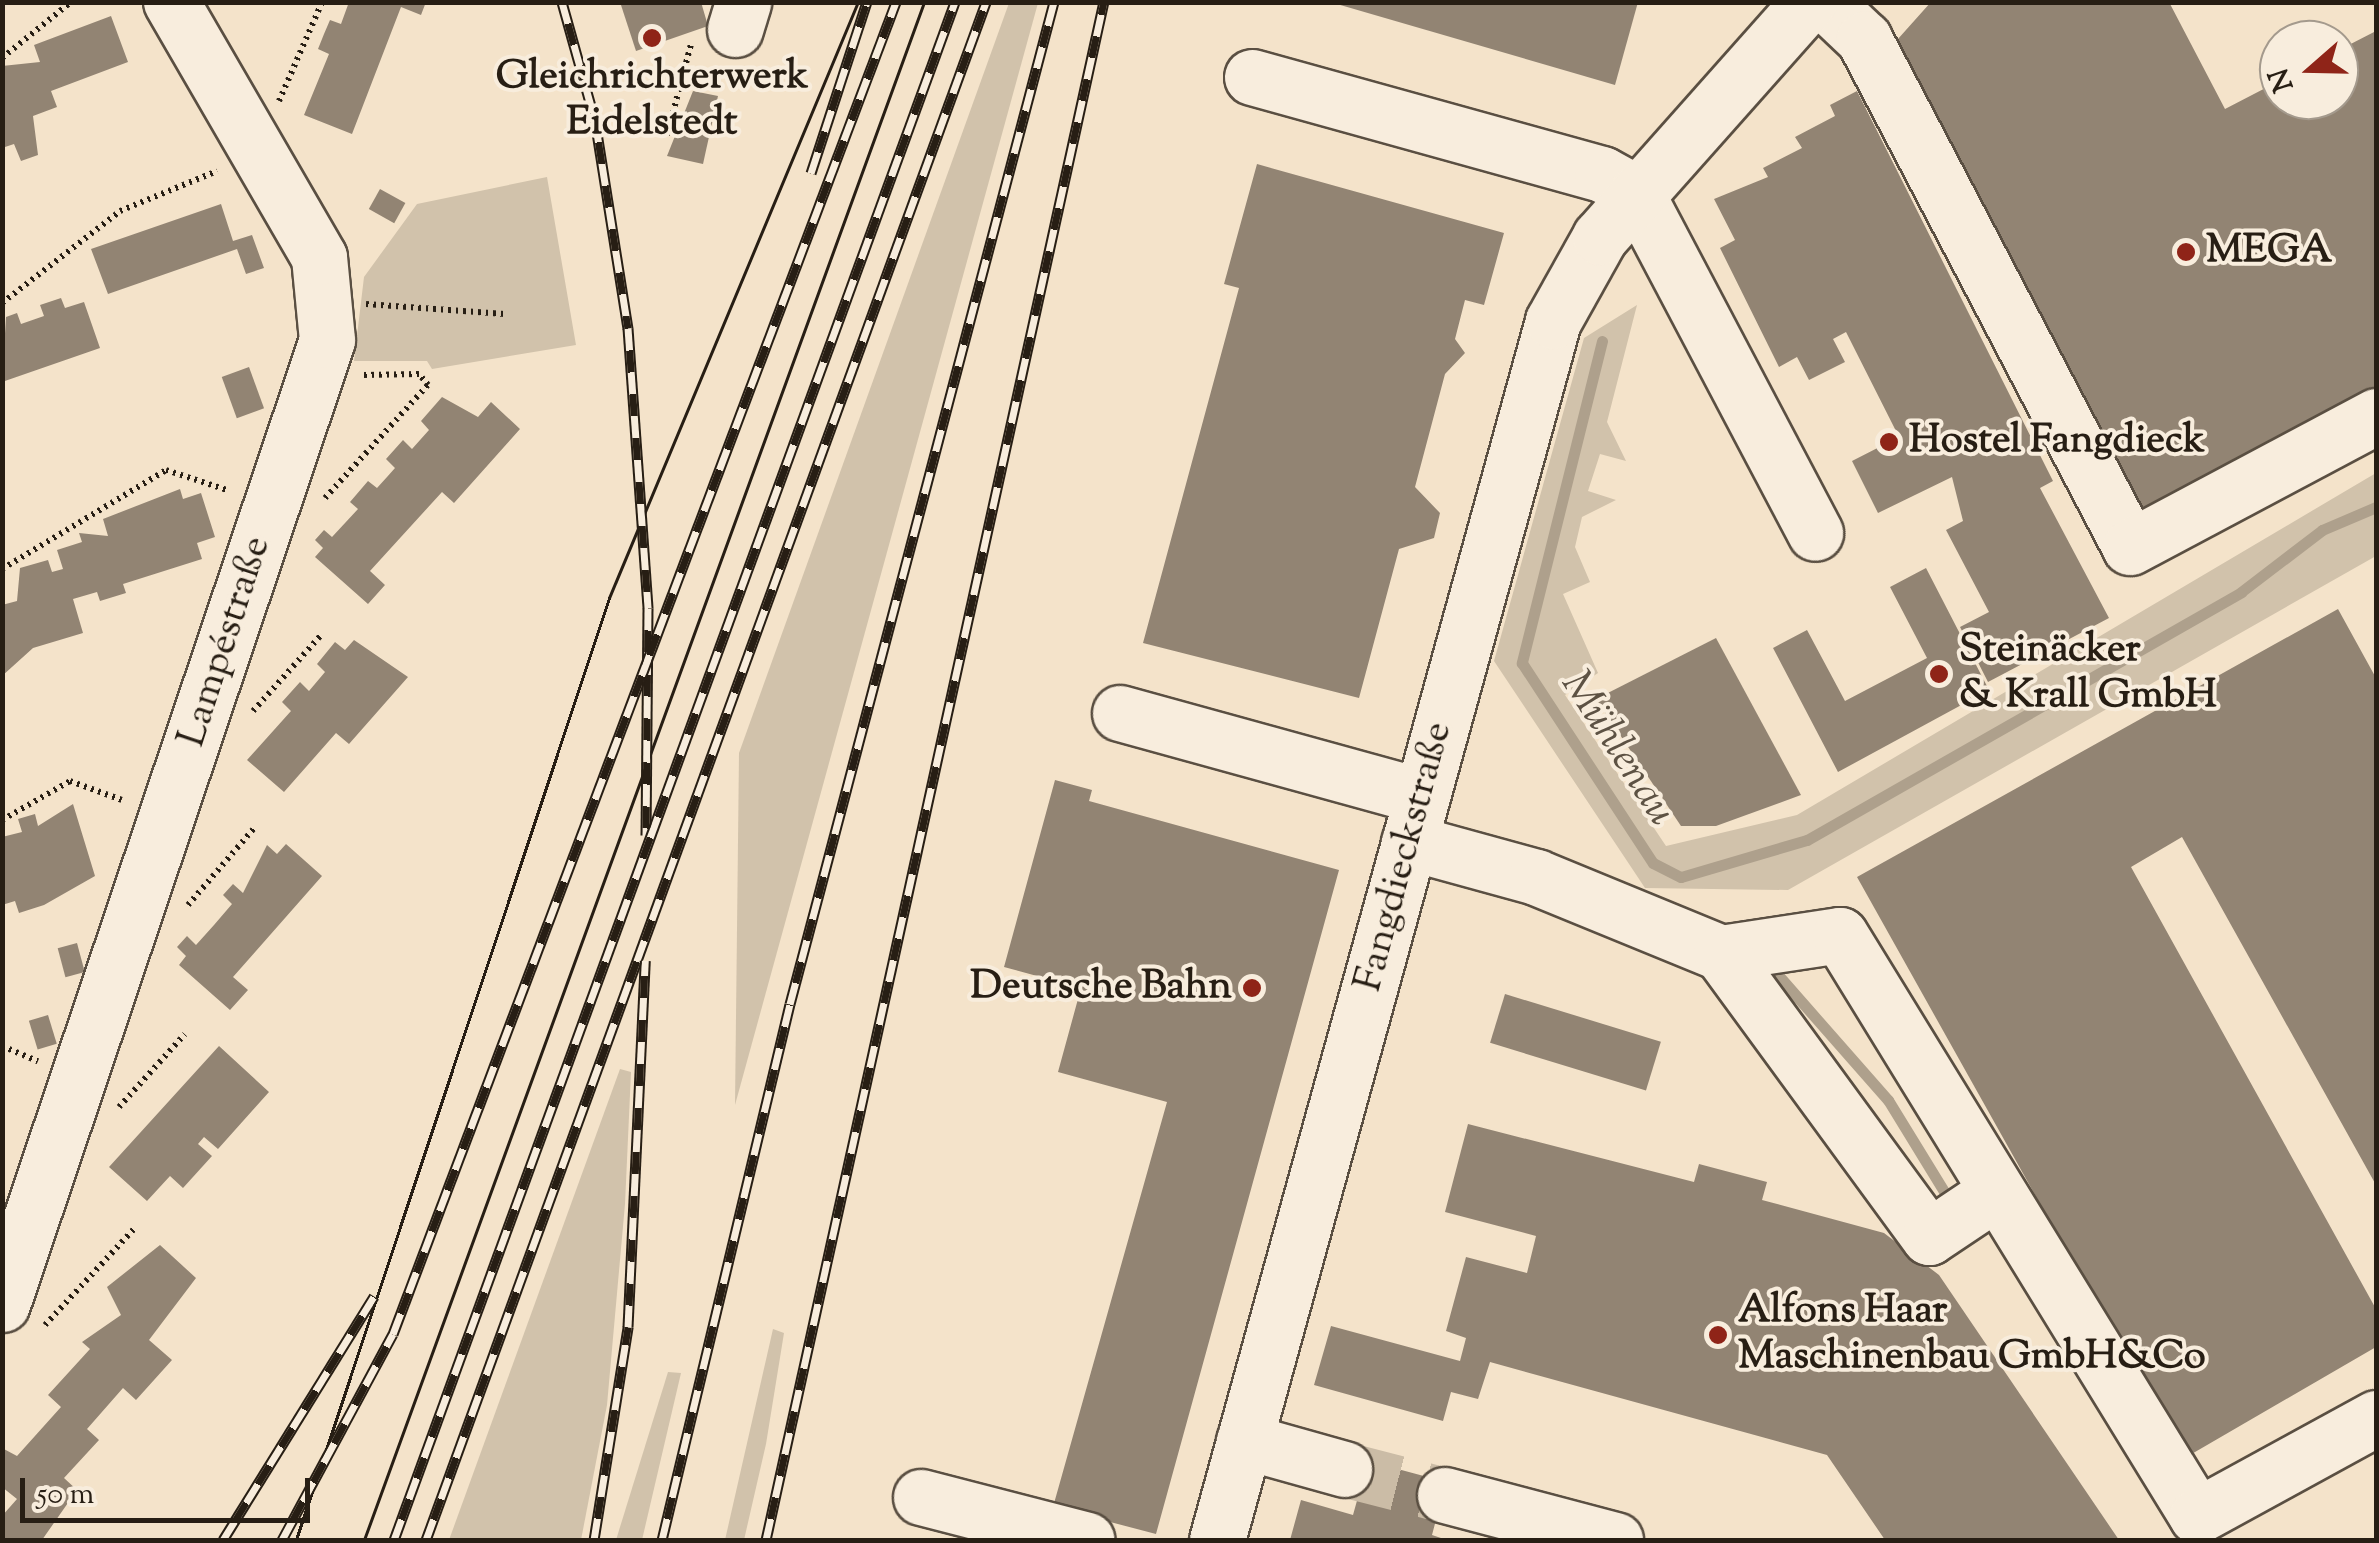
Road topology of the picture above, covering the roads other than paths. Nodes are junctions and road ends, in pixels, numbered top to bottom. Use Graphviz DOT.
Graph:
graph roads {
  1 [pos="171,2"];
  2 [pos="1808,2"];
  3 [pos="1825,2"];
  4 [pos="1252,78"];
  5 [pos="1636,192"];
  6 [pos="2376,416"];
  7 [pos="1815,533"];
  8 [pos="1120,713"];
  9 [pos="1415,819"];
  10 [pos="1721,954"];
  11 [pos="1993,1194"];
  12 [pos="19,1319"];
  13 [pos="2376,1418"];
  14 [pos="1244,1441"];
  15 [pos="1344,1470"];
  16 [pos="1445,1495"];
  17 [pos="921,1496"];
  18 [pos="1087,1540"];
  19 [pos="1217,1540"];
  20 [pos="1615,1540"];
  1 -- 12 [label="street, Lampéstraße"];
  2 -- 5 [label="street, Fangdieckstraße"];
  3 -- 6 [label="street"];
  4 -- 5 [label="street"];
  5 -- 7 [label="street"];
  5 -- 9 [label="street, Fangdieckstraße"];
  8 -- 9 [label="street"];
  9 -- 10 [label="street"];
  9 -- 14 [label="street, Fangdieckstraße"];
  10 -- 11 [label="street"];
  10 -- 11 [label="street"];
  11 -- 13 [label="street"];
  14 -- 15 [label="street"];
  14 -- 19 [label="street, Fangdieckstraße"];
  16 -- 20 [label="street"];
  17 -- 18 [label="street"];
}
